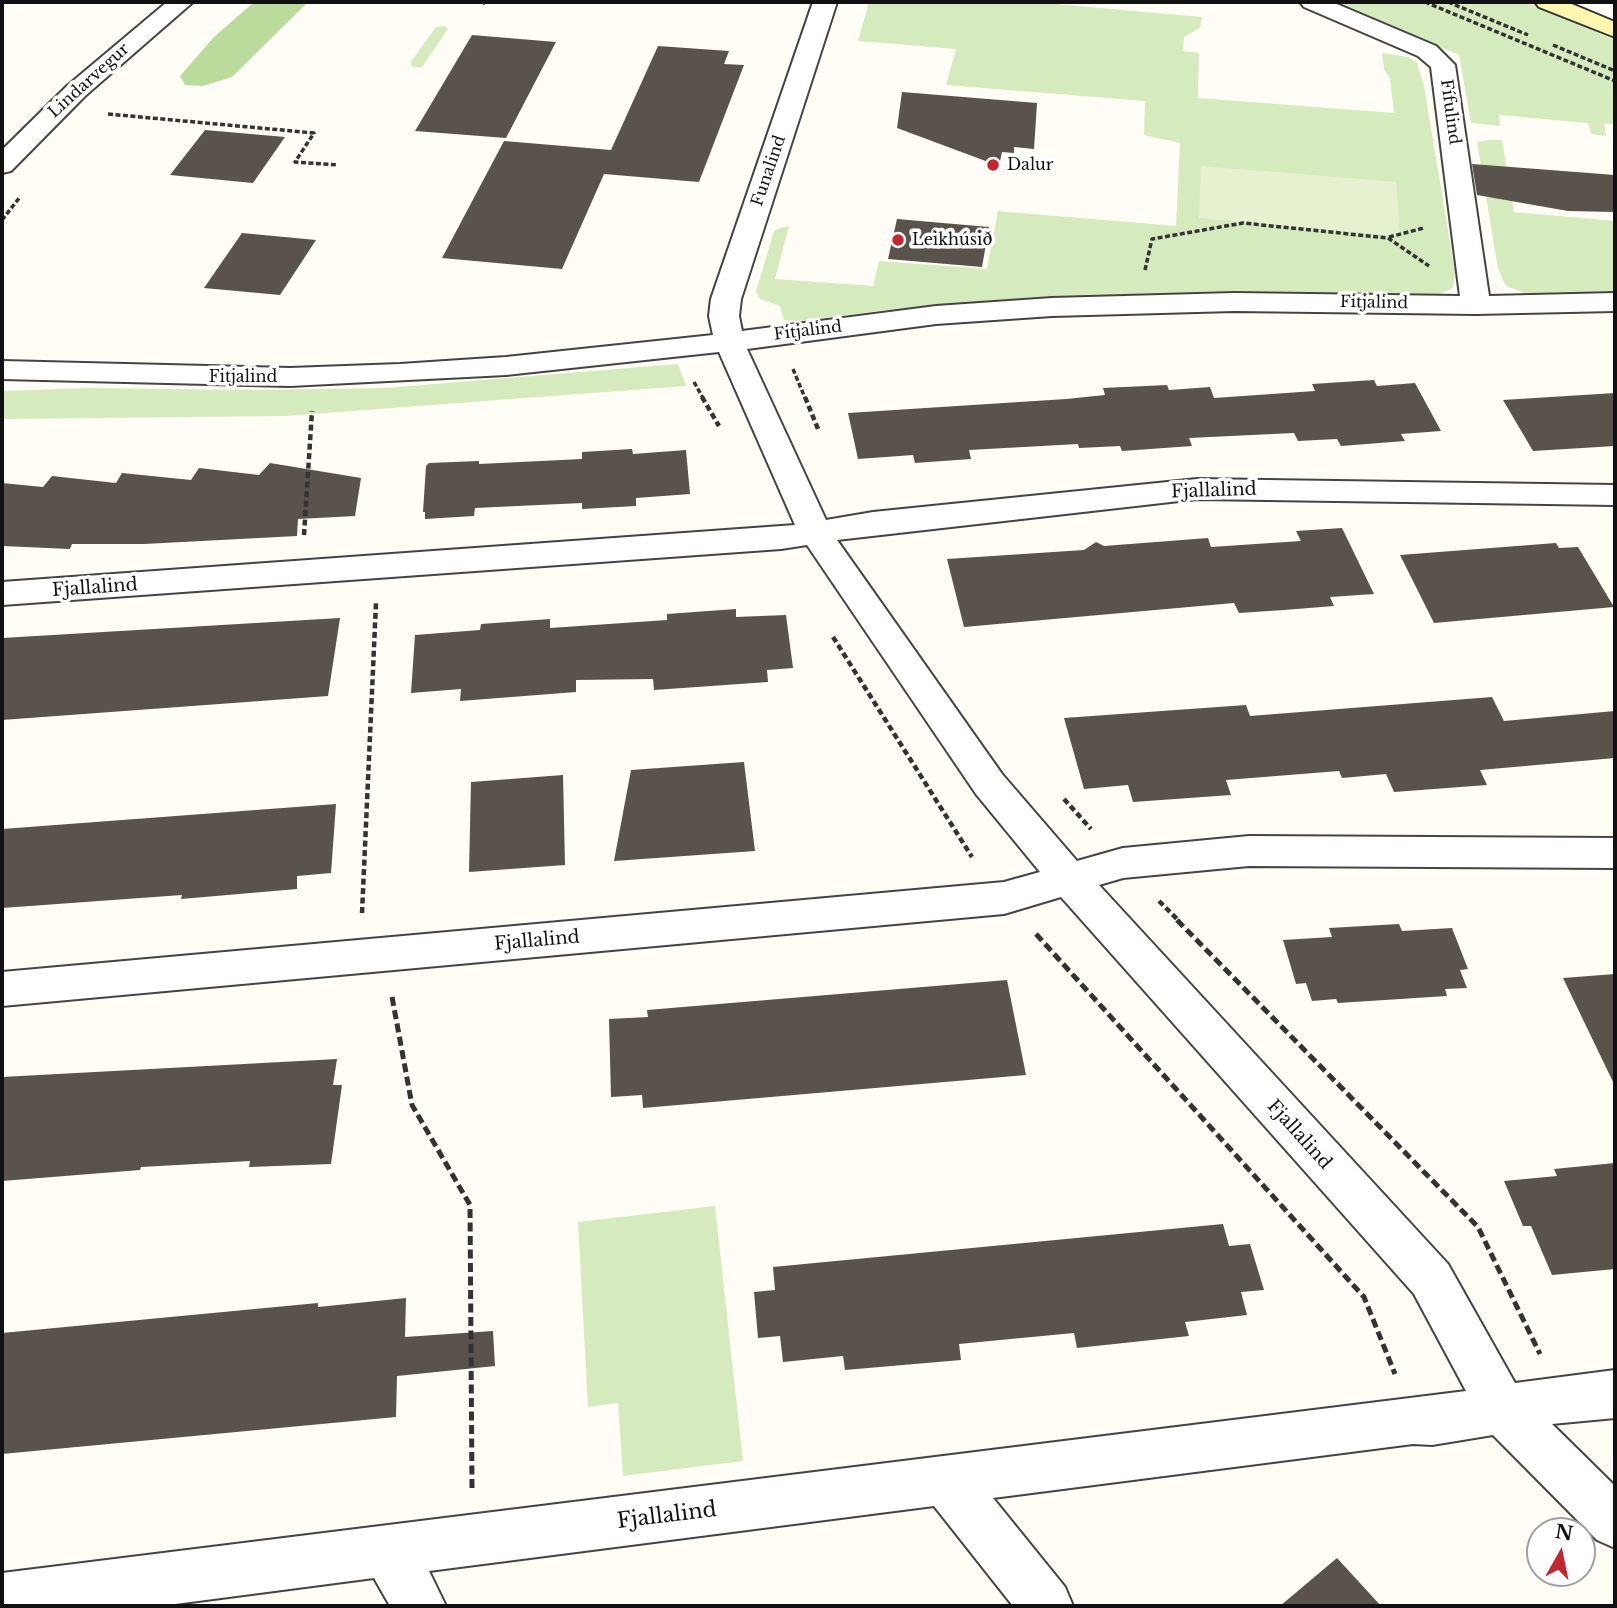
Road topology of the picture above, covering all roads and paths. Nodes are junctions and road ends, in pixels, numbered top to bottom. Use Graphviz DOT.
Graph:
graph roads {
  1 [pos="181,2"];
  2 [pos="825,2"];
  3 [pos="1312,2"];
  4 [pos="1425,2"];
  5 [pos="1547,2"];
  6 [pos="1615,30"];
  7 [pos="1615,81"];
  8 [pos="105,113"];
  9 [pos="2,165"];
  10 [pos="338,165"];
  11 [pos="1432,268"];
  12 [pos="1144,274"];
  13 [pos="1615,302"];
  14 [pos="1476,305"];
  15 [pos="729,342"];
  16 [pos="2,370"];
  17 [pos="313,403"];
  18 [pos="1615,495"];
  19 [pos="815,532"];
  20 [pos="378,567"];
  21 [pos="302,573"];
  22 [pos="2,594"];
  23 [pos="1615,853"];
  24 [pos="1069,879"];
  25 [pos="372,956"];
  26 [pos="2,989"];
  27 [pos="1615,1394"];
  28 [pos="1502,1409"];
  29 [pos="946,1480"];
  30 [pos="1615,1522"];
  31 [pos="473,1540"];
  32 [pos="388,1551"];
  33 [pos="2,1600"];
  34 [pos="419,1606"];
  35 [pos="1046,1606"];
  1 -- 9 [label="street, Lindarvegur"];
  2 -- 15 [label="street, Funalind"];
  3 -- 14 [label="street, Fífulind"];
  4 -- 7 [label="path"];
  5 -- 6 [label="main road"];
  8 -- 10 [label="path"];
  11 -- 12 [label="path"];
  13 -- 14 [label="street, Fitjalind"];
  14 -- 15 [label="street, Fitjalind"];
  15 -- 16 [label="street, Fitjalind"];
  15 -- 19 [label="street, Fjallalind"];
  17 -- 21 [label="path"];
  18 -- 19 [label="street, Fjallalind"];
  19 -- 20 [label="street, Fjallalind"];
  19 -- 24 [label="street, Fjallalind"];
  20 -- 21 [label="street, Fjallalind"];
  20 -- 25 [label="path"];
  21 -- 22 [label="street, Fjallalind"];
  23 -- 24 [label="street, Fjallalind"];
  24 -- 25 [label="street, Fjallalind"];
  24 -- 28 [label="street, Fjallalind"];
  25 -- 26 [label="street, Fjallalind"];
  25 -- 31 [label="path"];
  27 -- 28 [label="street, Fjallalind"];
  28 -- 29 [label="street, Fjallalind"];
  28 -- 30 [label="street, Fjallalind"];
  29 -- 31 [label="street, Fjallalind"];
  29 -- 35 [label="street"];
  31 -- 32 [label="street, Fjallalind"];
  32 -- 33 [label="street, Fjallalind"];
  32 -- 34 [label="street"];
}
